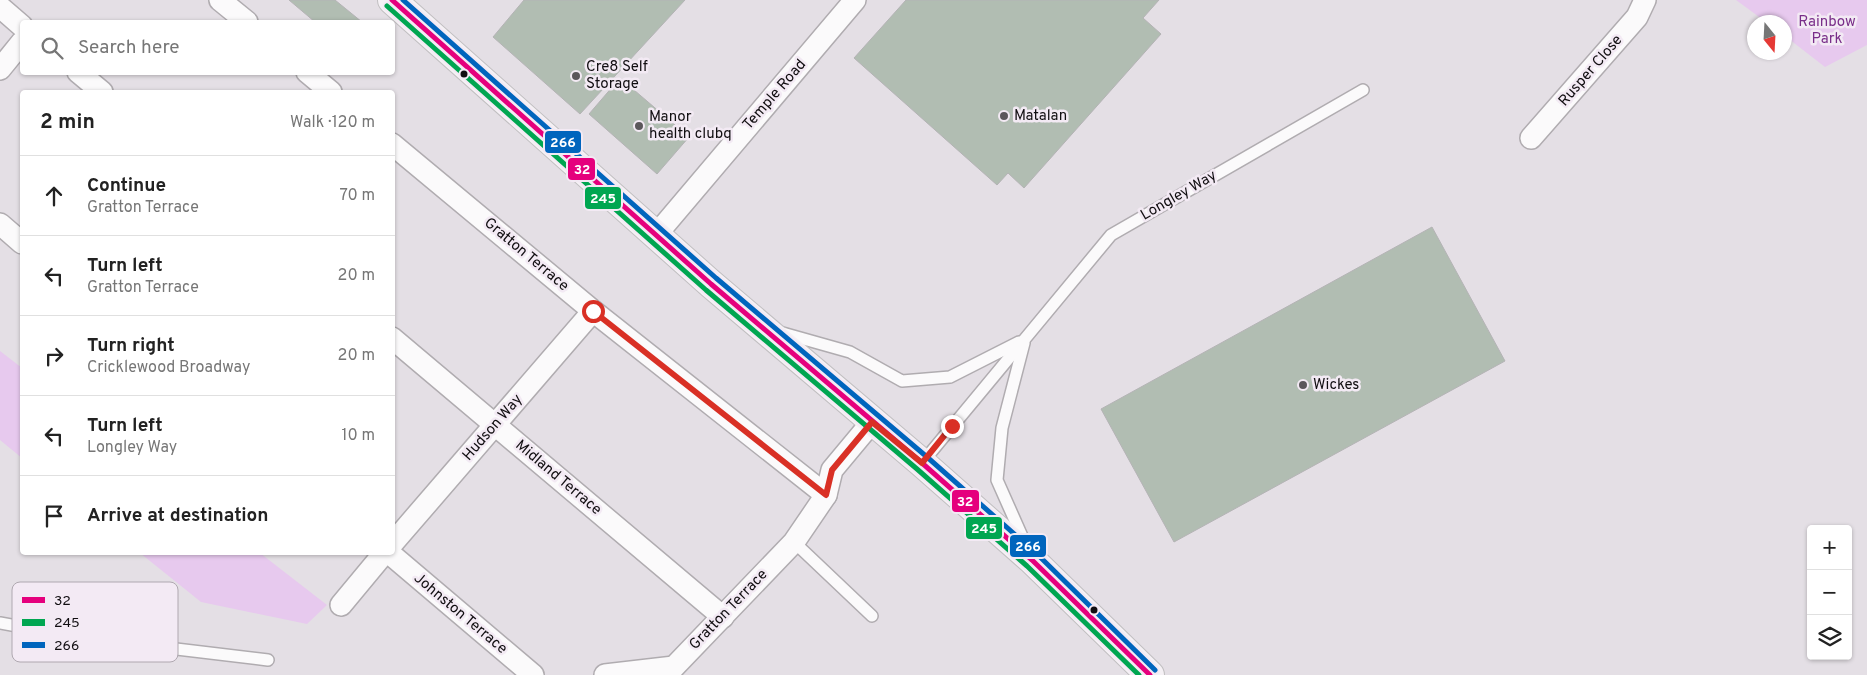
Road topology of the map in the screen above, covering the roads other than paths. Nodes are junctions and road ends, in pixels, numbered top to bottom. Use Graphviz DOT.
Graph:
graph roads {
  1 [pos="220,0"];
  2 [pos="392,0"];
  3 [pos="855,0"];
  4 [pos="1645,0"];
  5 [pos="0,6"];
  6 [pos="245,20"];
  7 [pos="20,24"];
  8 [pos="20,44"];
  9 [pos="0,68"];
  10 [pos="82,75"];
  11 [pos="311,75"];
  12 [pos="100,90"];
  13 [pos="329,90"];
  14 [pos="1363,90"];
  15 [pos="1532,138"];
  16 [pos="395,146"];
  17 [pos="0,224"];
  18 [pos="656,235"];
  19 [pos="20,241"];
  20 [pos="593,311"];
  21 [pos="760,326"];
  22 [pos="1025,338"];
  23 [pos="395,341"];
  24 [pos="872,422"];
  25 [pos="495,425"];
  26 [pos="922,463"];
  27 [pos="826,495"];
  28 [pos="395,541"];
  29 [pos="794,542"];
  30 [pos="384,555"];
  31 [pos="391,555"];
  32 [pos="1032,560"];
  33 [pos="341,605"];
  34 [pos="872,616"];
  35 [pos="723,617"];
  36 [pos="178,649"];
  37 [pos="268,660"];
  38 [pos="532,675"];
  39 [pos="604,675"];
  40 [pos="1150,675"];
  1 -- 6 [label="street"];
  2 -- 18 [label="main road"];
  3 -- 18 [label="street, Temple Road"];
  4 -- 15 [label="street, Rusper Close"];
  5 -- 7 [label="street"];
  8 -- 9 [label="street"];
  10 -- 12 [label="street"];
  11 -- 13 [label="street"];
  14 -- 22 [label="lane, Longley Way"];
  16 -- 20 [label="street, Gratton Terrace"];
  17 -- 19 [label="street"];
  18 -- 21 [label="main road"];
  20 -- 25 [label="street, Hudson Way"];
  20 -- 27 [label="street, Gratton Terrace"];
  21 -- 22 [label="lane"];
  21 -- 24 [label="main road"];
  22 -- 26 [label="lane, Longley Way"];
  22 -- 32 [label="lane, Longley Way"];
  23 -- 25 [label="street, Midland Terrace"];
  24 -- 26 [label="main road"];
  24 -- 27 [label="street, Gratton Terrace"];
  25 -- 28 [label="street, Hudson Way"];
  25 -- 35 [label="street, Midland Terrace"];
  26 -- 32 [label="main road"];
  27 -- 29 [label="street, Gratton Terrace"];
  29 -- 34 [label="lane"];
  29 -- 35 [label="street, Gratton Terrace"];
  30 -- 33 [label="street"];
  31 -- 38 [label="street, Johnston Terrace"];
  32 -- 40 [label="main road"];
  35 -- 39 [label="street, Gratton Terrace"];
  36 -- 37 [label="lane"];
}
